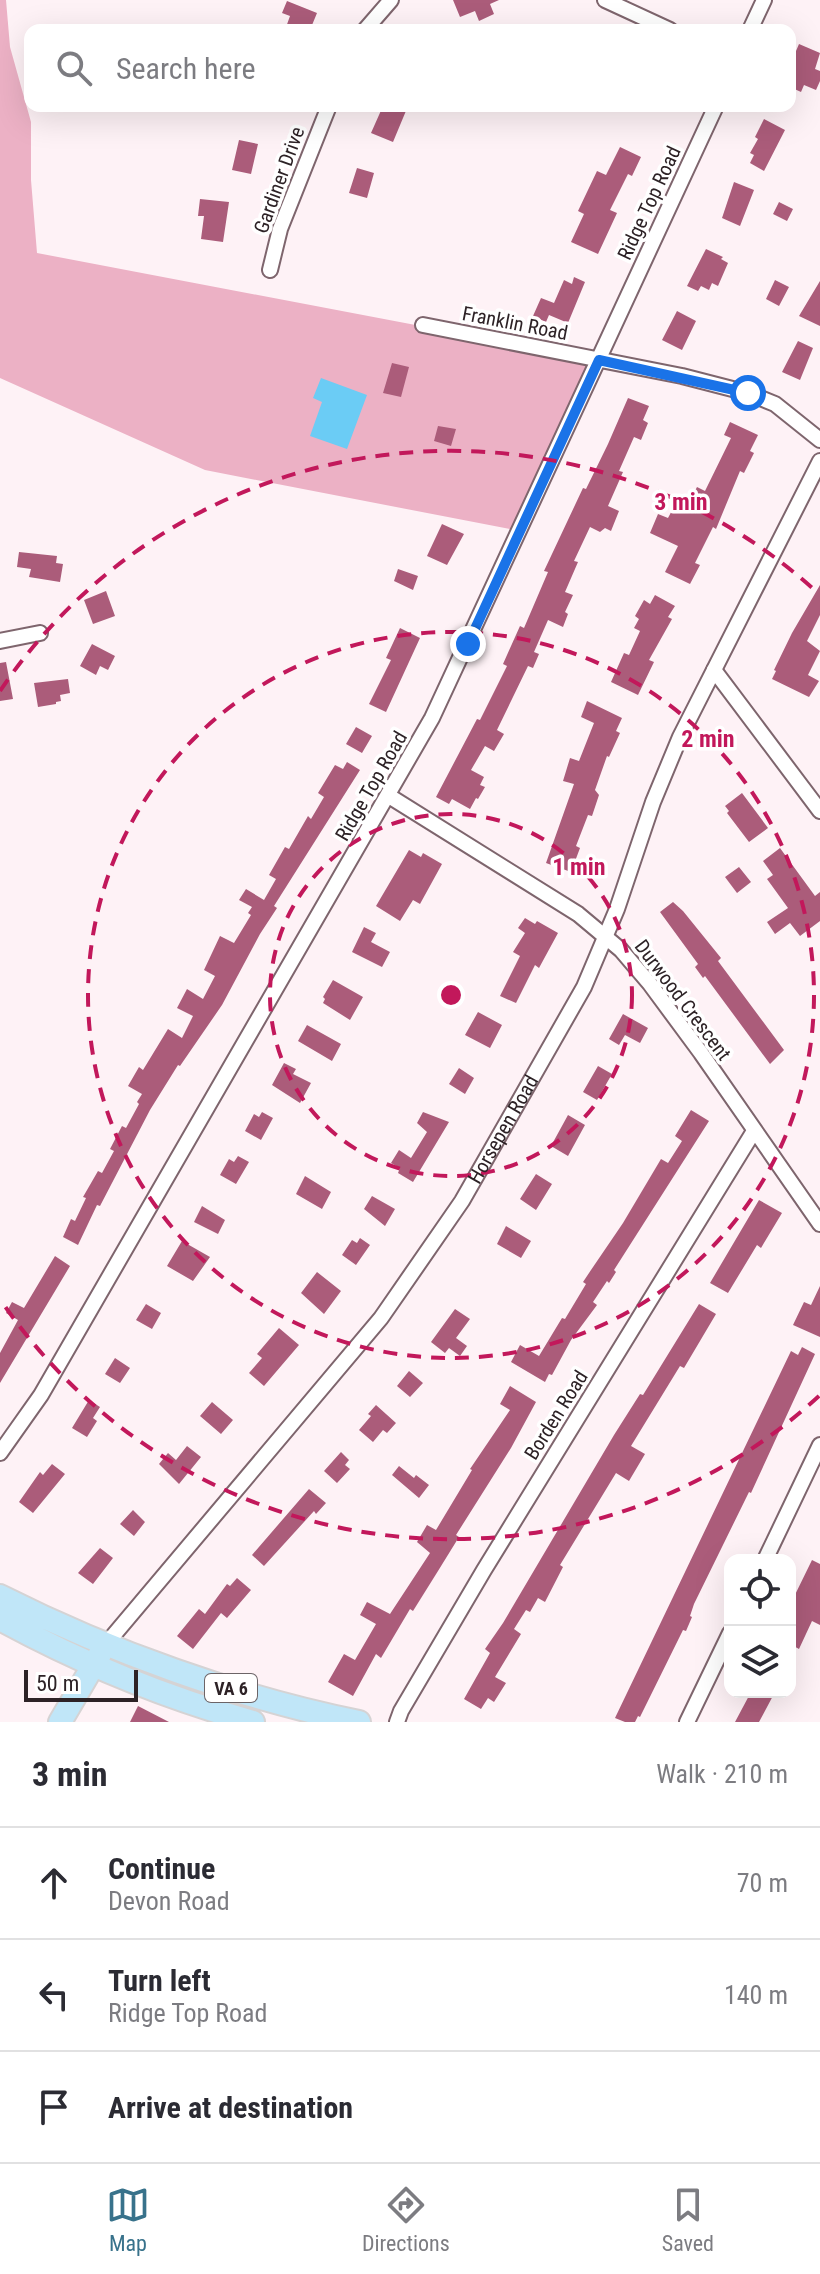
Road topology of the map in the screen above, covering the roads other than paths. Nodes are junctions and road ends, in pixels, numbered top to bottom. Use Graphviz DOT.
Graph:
graph roads {
  1 [pos="391,0"];
  2 [pos="605,0"];
  3 [pos="764,0"];
  4 [pos="371,24"];
  5 [pos="657,24"];
  6 [pos="753,24"];
  7 [pos="327,112"];
  8 [pos="713,112"];
  9 [pos="270,270"];
  10 [pos="423,325"];
  11 [pos="599,360"];
  12 [pos="820,440"];
  13 [pos="820,461"];
  14 [pos="40,633"];
  15 [pos="0,641"];
  16 [pos="714,670"];
  17 [pos="389,796"];
  18 [pos="820,811"];
  19 [pos="606,936"];
  20 [pos="754,1131"];
  21 [pos="820,1224"];
  22 [pos="820,1445"];
  23 [pos="0,1453"];
  24 [pos="768,1554"];
  25 [pos="0,1596"];
  26 [pos="0,1619"];
  27 [pos="107,1643"];
  28 [pos="724,1645"];
  29 [pos="94,1664"];
  30 [pos="60,1722"];
  31 [pos="253,1722"];
  32 [pos="359,1722"];
  33 [pos="397,1722"];
  34 [pos="687,1722"];
  1 -- 4 [label="street"];
  2 -- 5 [label="street"];
  3 -- 6 [label="street"];
  7 -- 9 [label="street, Gardiner Drive"];
  8 -- 11 [label="street, Ridge Top Road"];
  10 -- 11 [label="street, Franklin Road"];
  11 -- 12 [label="street, Franklin Road"];
  11 -- 17 [label="street, Ridge Top Road"];
  13 -- 16 [label="street, Horsepen Road"];
  14 -- 15 [label="street"];
  16 -- 18 [label="street"];
  16 -- 19 [label="street, Horsepen Road"];
  17 -- 19 [label="street, Durwood Crescent"];
  17 -- 23 [label="street, Ridge Top Road"];
  19 -- 20 [label="street, Durwood Crescent"];
  19 -- 27 [label="street, Horsepen Road"];
  20 -- 21 [label="street, Durwood Crescent"];
  20 -- 33 [label="street, Borden Road"];
  22 -- 24 [label="street"];
  25 -- 27 [label="main road, VA 6"];
  26 -- 29 [label="main road, VA 6"];
  27 -- 29 [label="main road, Horsepen Road"];
  27 -- 32 [label="main road, VA 6"];
  28 -- 34 [label="street"];
  29 -- 30 [label="main road, Horsepen Road"];
  29 -- 31 [label="main road, VA 6"];
}
